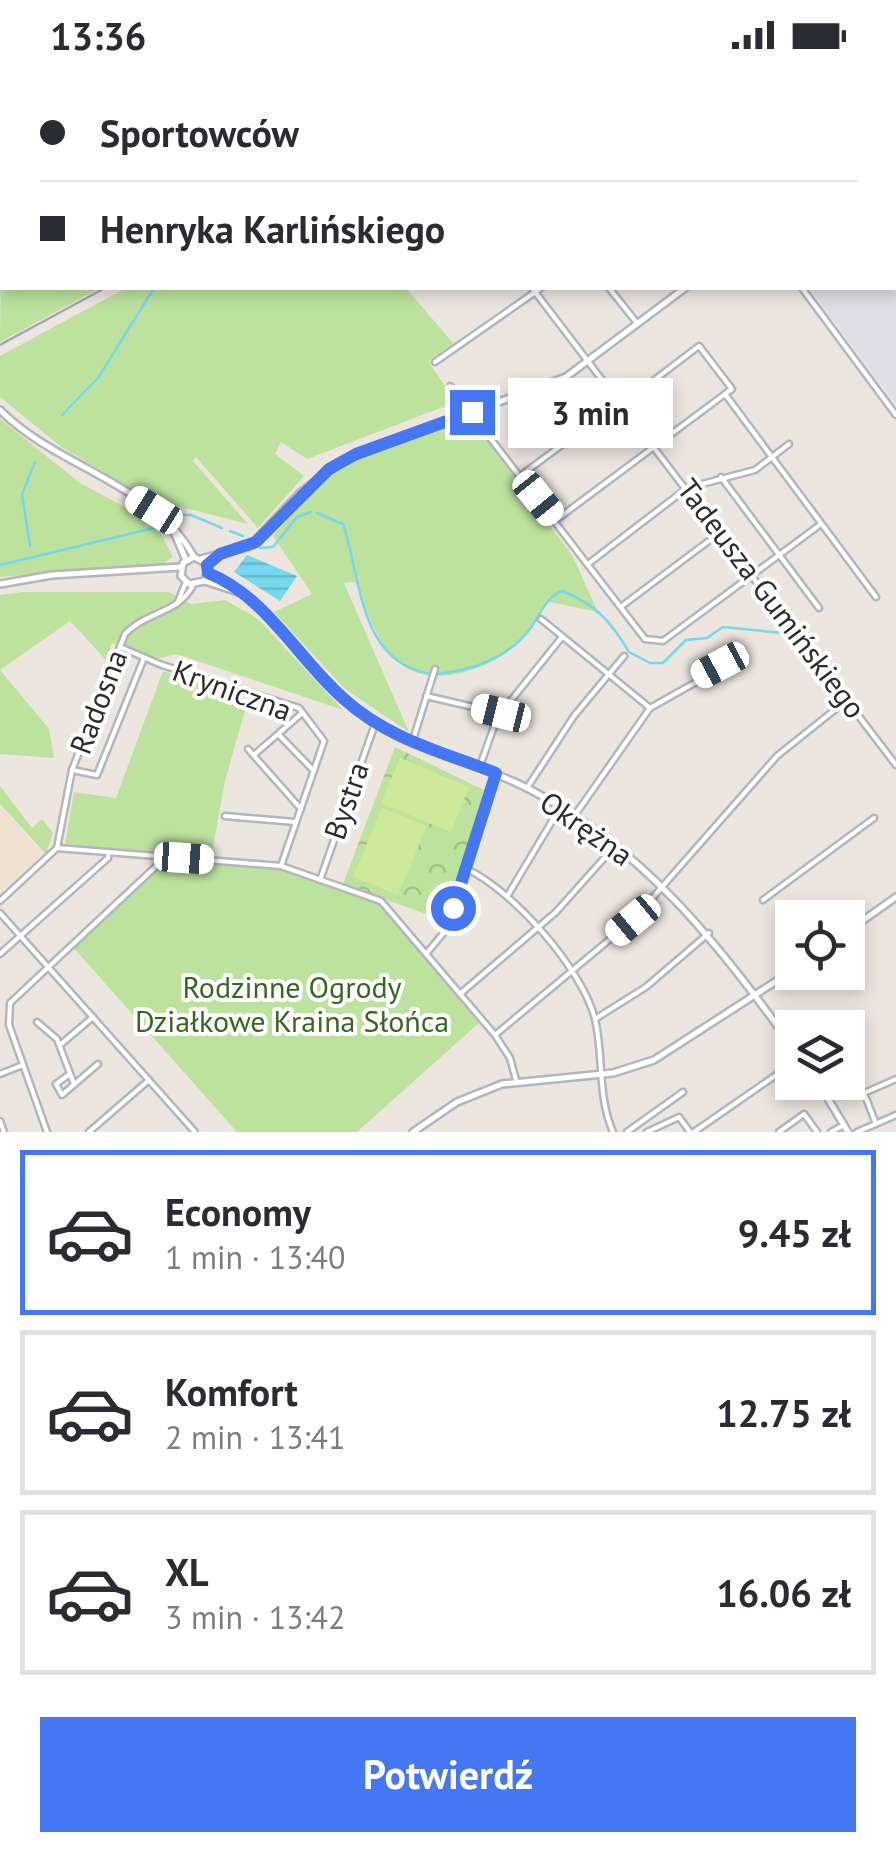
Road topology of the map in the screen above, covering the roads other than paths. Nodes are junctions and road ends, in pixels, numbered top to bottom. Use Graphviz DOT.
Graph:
graph roads {
  1 [pos="534,290"];
  2 [pos="612,290"];
  3 [pos="682,290"];
  4 [pos="803,290"];
  5 [pos="637,323"];
  6 [pos="590,359"];
  7 [pos="435,362"];
  8 [pos="450,386"];
  9 [pos="725,394"];
  10 [pos="624,403"];
  11 [pos="0,410"];
  12 [pos="472,412"];
  13 [pos="896,415"];
  14 [pos="582,430"];
  15 [pos="789,444"];
  16 [pos="655,446"];
  17 [pos="771,458"];
  18 [pos="520,476"];
  19 [pos="721,478"];
  20 [pos="688,488"];
  21 [pos="556,521"];
  22 [pos="821,524"];
  23 [pos="722,531"];
  24 [pos="780,556"];
  25 [pos="197,560"];
  26 [pos="588,564"];
  27 [pos="181,567"];
  28 [pos="161,570"];
  29 [pos="208,573"];
  30 [pos="754,575"];
  31 [pos="183,579"];
  32 [pos="205,581"];
  33 [pos="0,584"];
  34 [pos="193,585"];
  35 [pos="245,595"];
  36 [pos="876,596"];
  37 [pos="177,604"];
  38 [pos="620,608"];
  39 [pos="819,608"];
  40 [pos="541,619"];
  41 [pos="562,636"];
  42 [pos="120,646"];
  43 [pos="624,656"];
  44 [pos="144,658"];
  45 [pos="732,662"];
  46 [pos="435,669"];
  47 [pos="607,673"];
  48 [pos="426,696"];
  49 [pos="847,700"];
  50 [pos="650,708"];
  51 [pos="501,713"];
  52 [pos="301,714"];
  53 [pos="375,724"];
  54 [pos="278,734"];
  55 [pos="412,743"];
  56 [pos="248,748"];
  57 [pos="896,751"];
  58 [pos="254,755"];
  59 [pos="889,756"];
  60 [pos="896,765"];
  61 [pos="480,766"];
  62 [pos="72,770"];
  63 [pos="314,771"];
  64 [pos="496,773"];
  65 [pos="527,788"];
  66 [pos="561,806"];
  67 [pos="301,808"];
  68 [pos="575,815"];
  69 [pos="225,816"];
  70 [pos="874,818"];
  71 [pos="296,822"];
  72 [pos="615,846"];
  73 [pos="57,848"];
  74 [pos="108,852"];
  75 [pos="166,857"];
  76 [pos="281,866"];
  77 [pos="467,869"];
  78 [pos="320,880"];
  79 [pos="664,887"];
  80 [pos="508,895"];
  81 [pos="896,897"];
  82 [pos="763,900"];
  83 [pos="0,901"];
  84 [pos="0,912"];
  85 [pos="865,918"];
  86 [pos="537,930"];
  87 [pos="709,933"];
  88 [pos="20,935"];
  89 [pos="0,954"];
  90 [pos="426,954"];
  91 [pos="46,966"];
  92 [pos="571,972"];
  93 [pos="775,982"];
  94 [pos="460,994"];
  95 [pos="756,996"];
  96 [pos="0,1006"];
  97 [pos="8,1008"];
  98 [pos="93,1018"];
  99 [pos="595,1019"];
  100 [pos="37,1022"];
  101 [pos="775,1022"];
  102 [pos="496,1036"];
  103 [pos="60,1045"];
  104 [pos="98,1064"];
  105 [pos="23,1066"];
  106 [pos="0,1074"];
  107 [pos="70,1074"];
  108 [pos="600,1074"];
  109 [pos="775,1076"];
  110 [pos="896,1079"];
  111 [pos="149,1080"];
  112 [pos="516,1080"];
  113 [pos="74,1085"];
  114 [pos="683,1092"];
  115 [pos="829,1100"];
  116 [pos="896,1115"];
  117 [pos="0,1121"];
  118 [pos="876,1124"];
  119 [pos="846,1129"];
  120 [pos="94,1130"];
  121 [pos="4,1132"];
  122 [pos="46,1132"];
  123 [pos="195,1132"];
  124 [pos="413,1132"];
  125 [pos="613,1132"];
  126 [pos="627,1132"];
  127 [pos="647,1132"];
  128 [pos="692,1132"];
  129 [pos="779,1132"];
  130 [pos="817,1132"];
  131 [pos="831,1132"];
  132 [pos="857,1132"];
  1 -- 6 [label="street, Tadeusza Gumińskiego"];
  1 -- 7 [label="street"];
  2 -- 5 [label="street"];
  3 -- 5 [label="street"];
  4 -- 13 [label="street"];
  5 -- 6 [label="street"];
  6 -- 10 [label="street, Tadeusza Gumińskiego"];
  6 -- 12 [label="street"];
  8 -- 12 [label="street"];
  9 -- 10 [label="street"];
  9 -- 16 [label="street"];
  9 -- 17 [label="street"];
  10 -- 16 [label="street, Tadeusza Gumińskiego"];
  11 -- 25 [label="street"];
  12 -- 18 [label="street"];
  12 -- 25 [label="street"];
  14 -- 18 [label="street"];
  15 -- 17 [label="street"];
  16 -- 20 [label="street, Tadeusza Gumińskiego"];
  16 -- 21 [label="street"];
  17 -- 19 [label="street"];
  17 -- 22 [label="street"];
  18 -- 21 [label="street"];
  19 -- 20 [label="street"];
  19 -- 24 [label="street"];
  20 -- 23 [label="street, Tadeusza Gumińskiego"];
  20 -- 26 [label="street"];
  21 -- 26 [label="street"];
  22 -- 24 [label="street"];
  22 -- 36 [label="street"];
  23 -- 30 [label="street, Tadeusza Gumińskiego"];
  23 -- 38 [label="street"];
  24 -- 30 [label="street"];
  24 -- 39 [label="street"];
  25 -- 27 [label="street"];
  25 -- 29 [label="street"];
  26 -- 38 [label="street"];
  27 -- 28 [label="street"];
  27 -- 31 [label="street"];
  28 -- 31 [label="street"];
  28 -- 33 [label="street"];
  29 -- 32 [label="street"];
  29 -- 35 [label="street, Okrężna"];
  30 -- 38 [label="street"];
  30 -- 49 [label="street, Tadeusza Gumińskiego"];
  31 -- 34 [label="street"];
  31 -- 37 [label="street"];
  32 -- 34 [label="street"];
  32 -- 35 [label="street, Okrężna"];
  34 -- 37 [label="street, Radosna"];
  35 -- 53 [label="street, Okrężna"];
  37 -- 42 [label="street, Radosna"];
  40 -- 41 [label="street"];
  41 -- 47 [label="street"];
  41 -- 51 [label="street"];
  42 -- 44 [label="street, Kryniczna"];
  42 -- 62 [label="street, Radosna"];
  43 -- 47 [label="street"];
  44 -- 52 [label="street, Kryniczna"];
  44 -- 62 [label="street, Radosna"];
  45 -- 50 [label="street"];
  46 -- 48 [label="street"];
  47 -- 50 [label="street"];
  47 -- 65 [label="street"];
  48 -- 51 [label="street"];
  48 -- 55 [label="street"];
  49 -- 59 [label="street, Tadeusza Gumińskiego"];
  49 -- 79 [label="street"];
  50 -- 68 [label="street"];
  51 -- 61 [label="street"];
  52 -- 54 [label="street"];
  52 -- 63 [label="street, Kryniczna"];
  53 -- 55 [label="street, Okrężna"];
  53 -- 78 [label="street, Bystra"];
  54 -- 58 [label="street"];
  54 -- 63 [label="street"];
  55 -- 61 [label="street, Okrężna"];
  56 -- 58 [label="street"];
  57 -- 59 [label="street"];
  58 -- 67 [label="street"];
  59 -- 60 [label="street, Tadeusza Gumińskiego"];
  61 -- 64 [label="street, Okrężna"];
  62 -- 73 [label="street, Radosna"];
  63 -- 67 [label="street, Kryniczna"];
  64 -- 65 [label="street, Okrężna"];
  64 -- 77 [label="street"];
  65 -- 66 [label="street, Okrężna"];
  66 -- 68 [label="street, Okrężna"];
  66 -- 80 [label="street"];
  67 -- 71 [label="street, Kryniczna"];
  68 -- 72 [label="street, Okrężna"];
  69 -- 71 [label="street"];
  70 -- 82 [label="street"];
  71 -- 76 [label="street, Kryniczna"];
  72 -- 79 [label="street, Okrężna"];
  72 -- 86 [label="street"];
  73 -- 74 [label="street"];
  73 -- 83 [label="street"];
  74 -- 75 [label="street"];
  74 -- 88 [label="street"];
  75 -- 76 [label="street"];
  75 -- 91 [label="street"];
  76 -- 78 [label="street"];
  77 -- 80 [label="street"];
  77 -- 90 [label="street"];
  78 -- 90 [label="street"];
  79 -- 87 [label="street, Okrężna"];
  79 -- 92 [label="street"];
  80 -- 86 [label="street"];
  81 -- 85 [label="street"];
  84 -- 88 [label="street"];
  86 -- 92 [label="street"];
  86 -- 94 [label="street"];
  87 -- 95 [label="street, Okrężna"];
  87 -- 99 [label="street"];
  88 -- 89 [label="street"];
  88 -- 91 [label="street"];
  90 -- 94 [label="street"];
  91 -- 97 [label="street"];
  91 -- 98 [label="street"];
  92 -- 99 [label="street"];
  92 -- 102 [label="street"];
  93 -- 95 [label="street"];
  94 -- 102 [label="street"];
  95 -- 101 [label="street, Okrężna"];
  95 -- 108 [label="street"];
  96 -- 97 [label="street"];
  97 -- 105 [label="street"];
  98 -- 103 [label="street"];
  98 -- 111 [label="street"];
  99 -- 108 [label="street"];
  100 -- 103 [label="street"];
  102 -- 112 [label="street"];
  103 -- 107 [label="street"];
  104 -- 113 [label="street"];
  105 -- 106 [label="street"];
  105 -- 122 [label="street"];
  107 -- 113 [label="street"];
  107 -- 113 [label="street"];
  108 -- 112 [label="street"];
  108 -- 125 [label="street"];
  109 -- 128 [label="street"];
  110 -- 118 [label="street"];
  111 -- 120 [label="street"];
  111 -- 123 [label="street"];
  112 -- 124 [label="street"];
  114 -- 126 [label="street"];
  115 -- 119 [label="street"];
  116 -- 118 [label="street"];
  117 -- 121 [label="street"];
  118 -- 132 [label="street"];
  119 -- 131 [label="street"];
  127 -- 128 [label="street"];
  129 -- 130 [label="street"];
}
